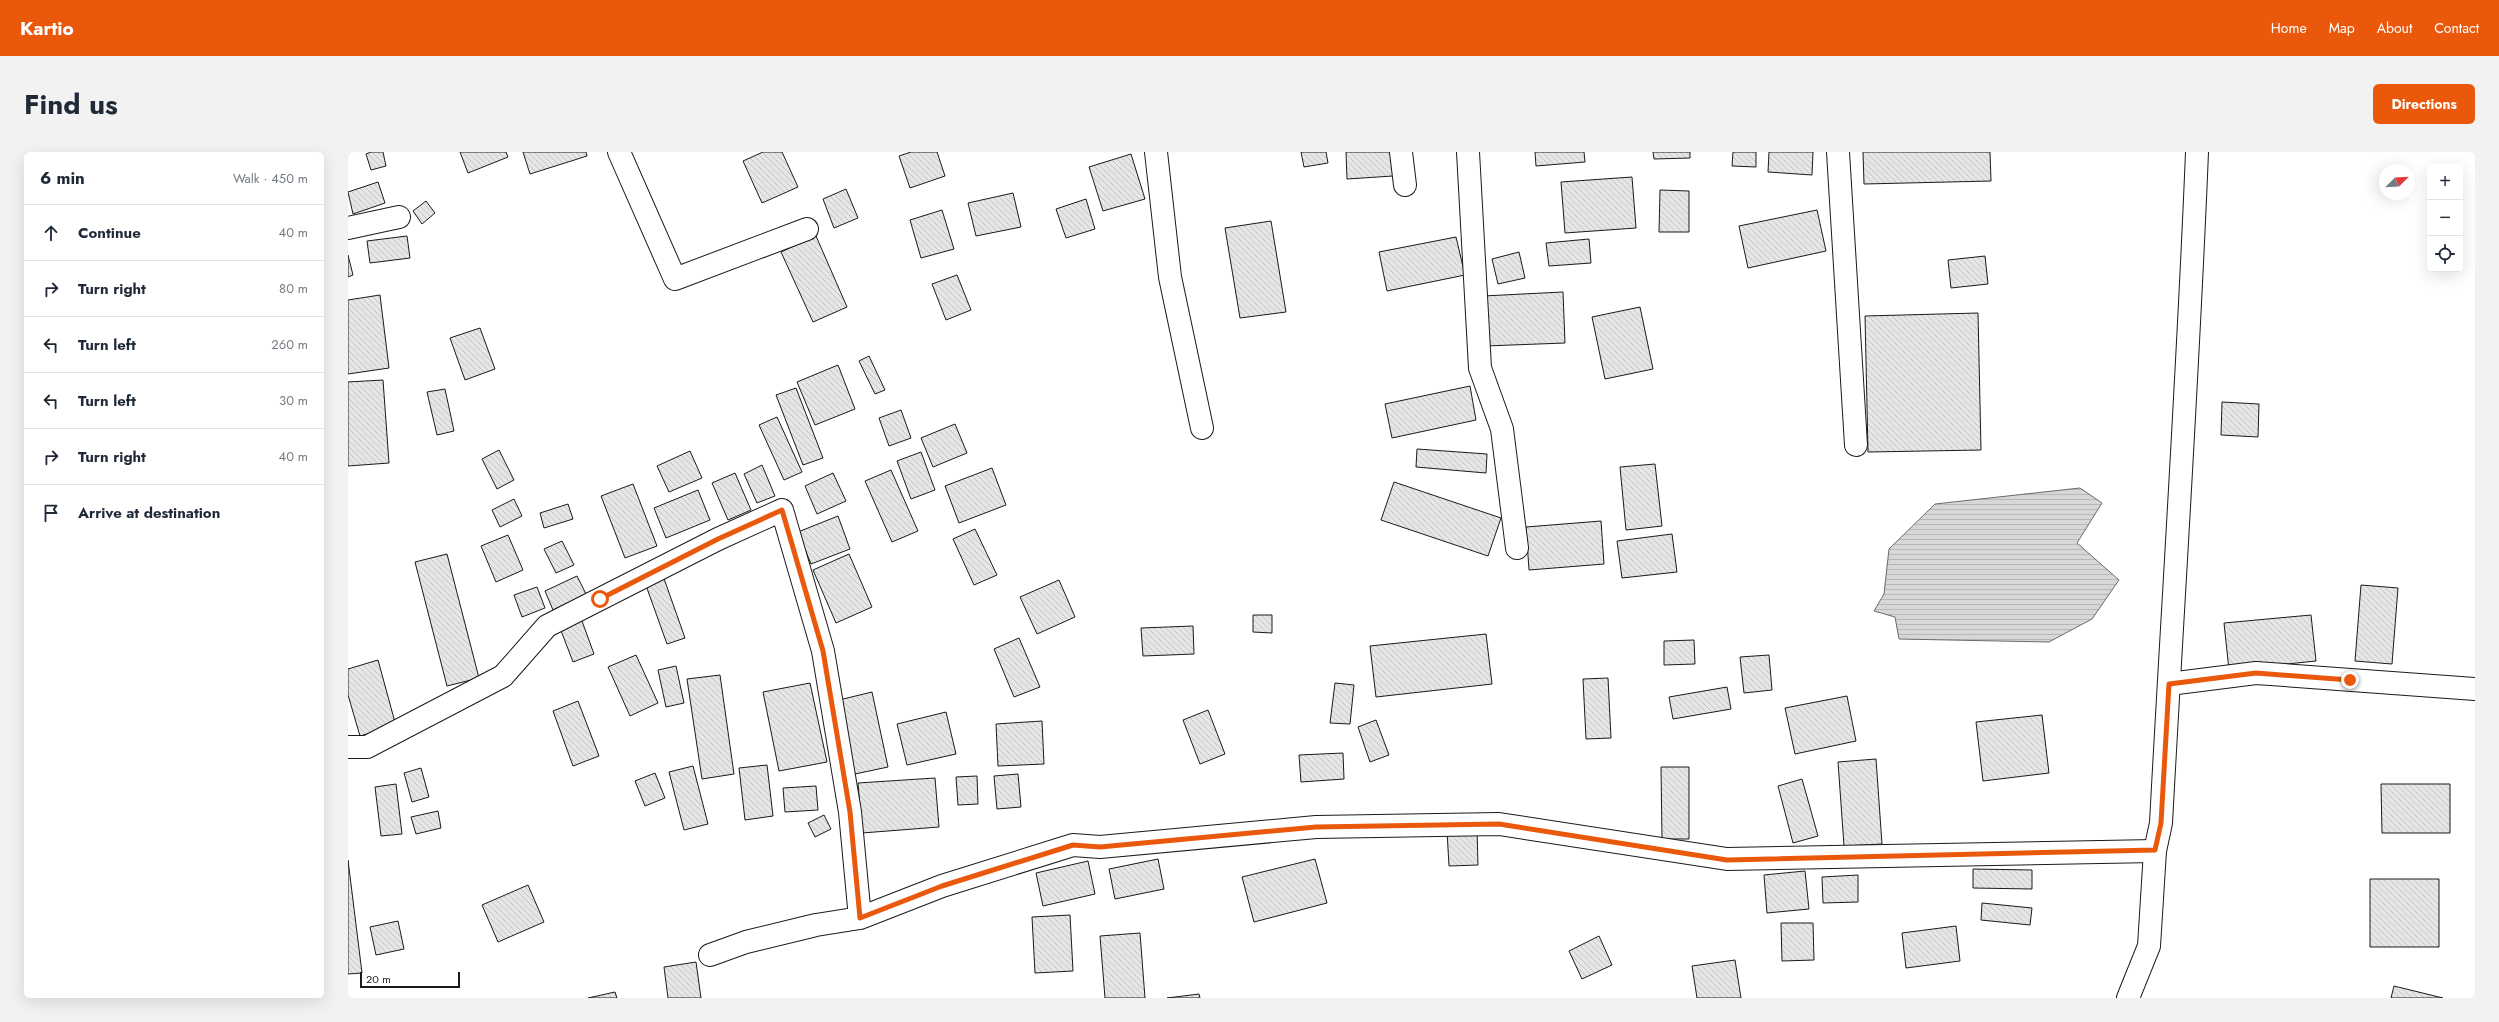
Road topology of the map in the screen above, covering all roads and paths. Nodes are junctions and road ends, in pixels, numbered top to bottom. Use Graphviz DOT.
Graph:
graph roads {
  1 [pos="619,152"];
  2 [pos="1156,152"];
  3 [pos="1401,152"];
  4 [pos="1468,152"];
  5 [pos="1838,152"];
  6 [pos="2197,152"];
  7 [pos="1405,184"];
  8 [pos="399,217"];
  9 [pos="348,228"];
  10 [pos="807,229"];
  11 [pos="1202,428"];
  12 [pos="1856,445"];
  13 [pos="1517,548"];
  14 [pos="2169,684"];
  15 [pos="2475,689"];
  16 [pos="348,747"];
  17 [pos="2155,850"];
  18 [pos="860,918"];
  19 [pos="710,955"];
  20 [pos="2128,998"];
  1 -- 10 [label="street"];
  2 -- 11 [label="street"];
  3 -- 7 [label="street"];
  4 -- 13 [label="street"];
  5 -- 12 [label="street"];
  6 -- 14 [label="street"];
  8 -- 9 [label="street"];
  14 -- 15 [label="street"];
  14 -- 17 [label="street"];
  16 -- 18 [label="street"];
  17 -- 18 [label="street"];
  17 -- 20 [label="street"];
  18 -- 19 [label="street"];
}
